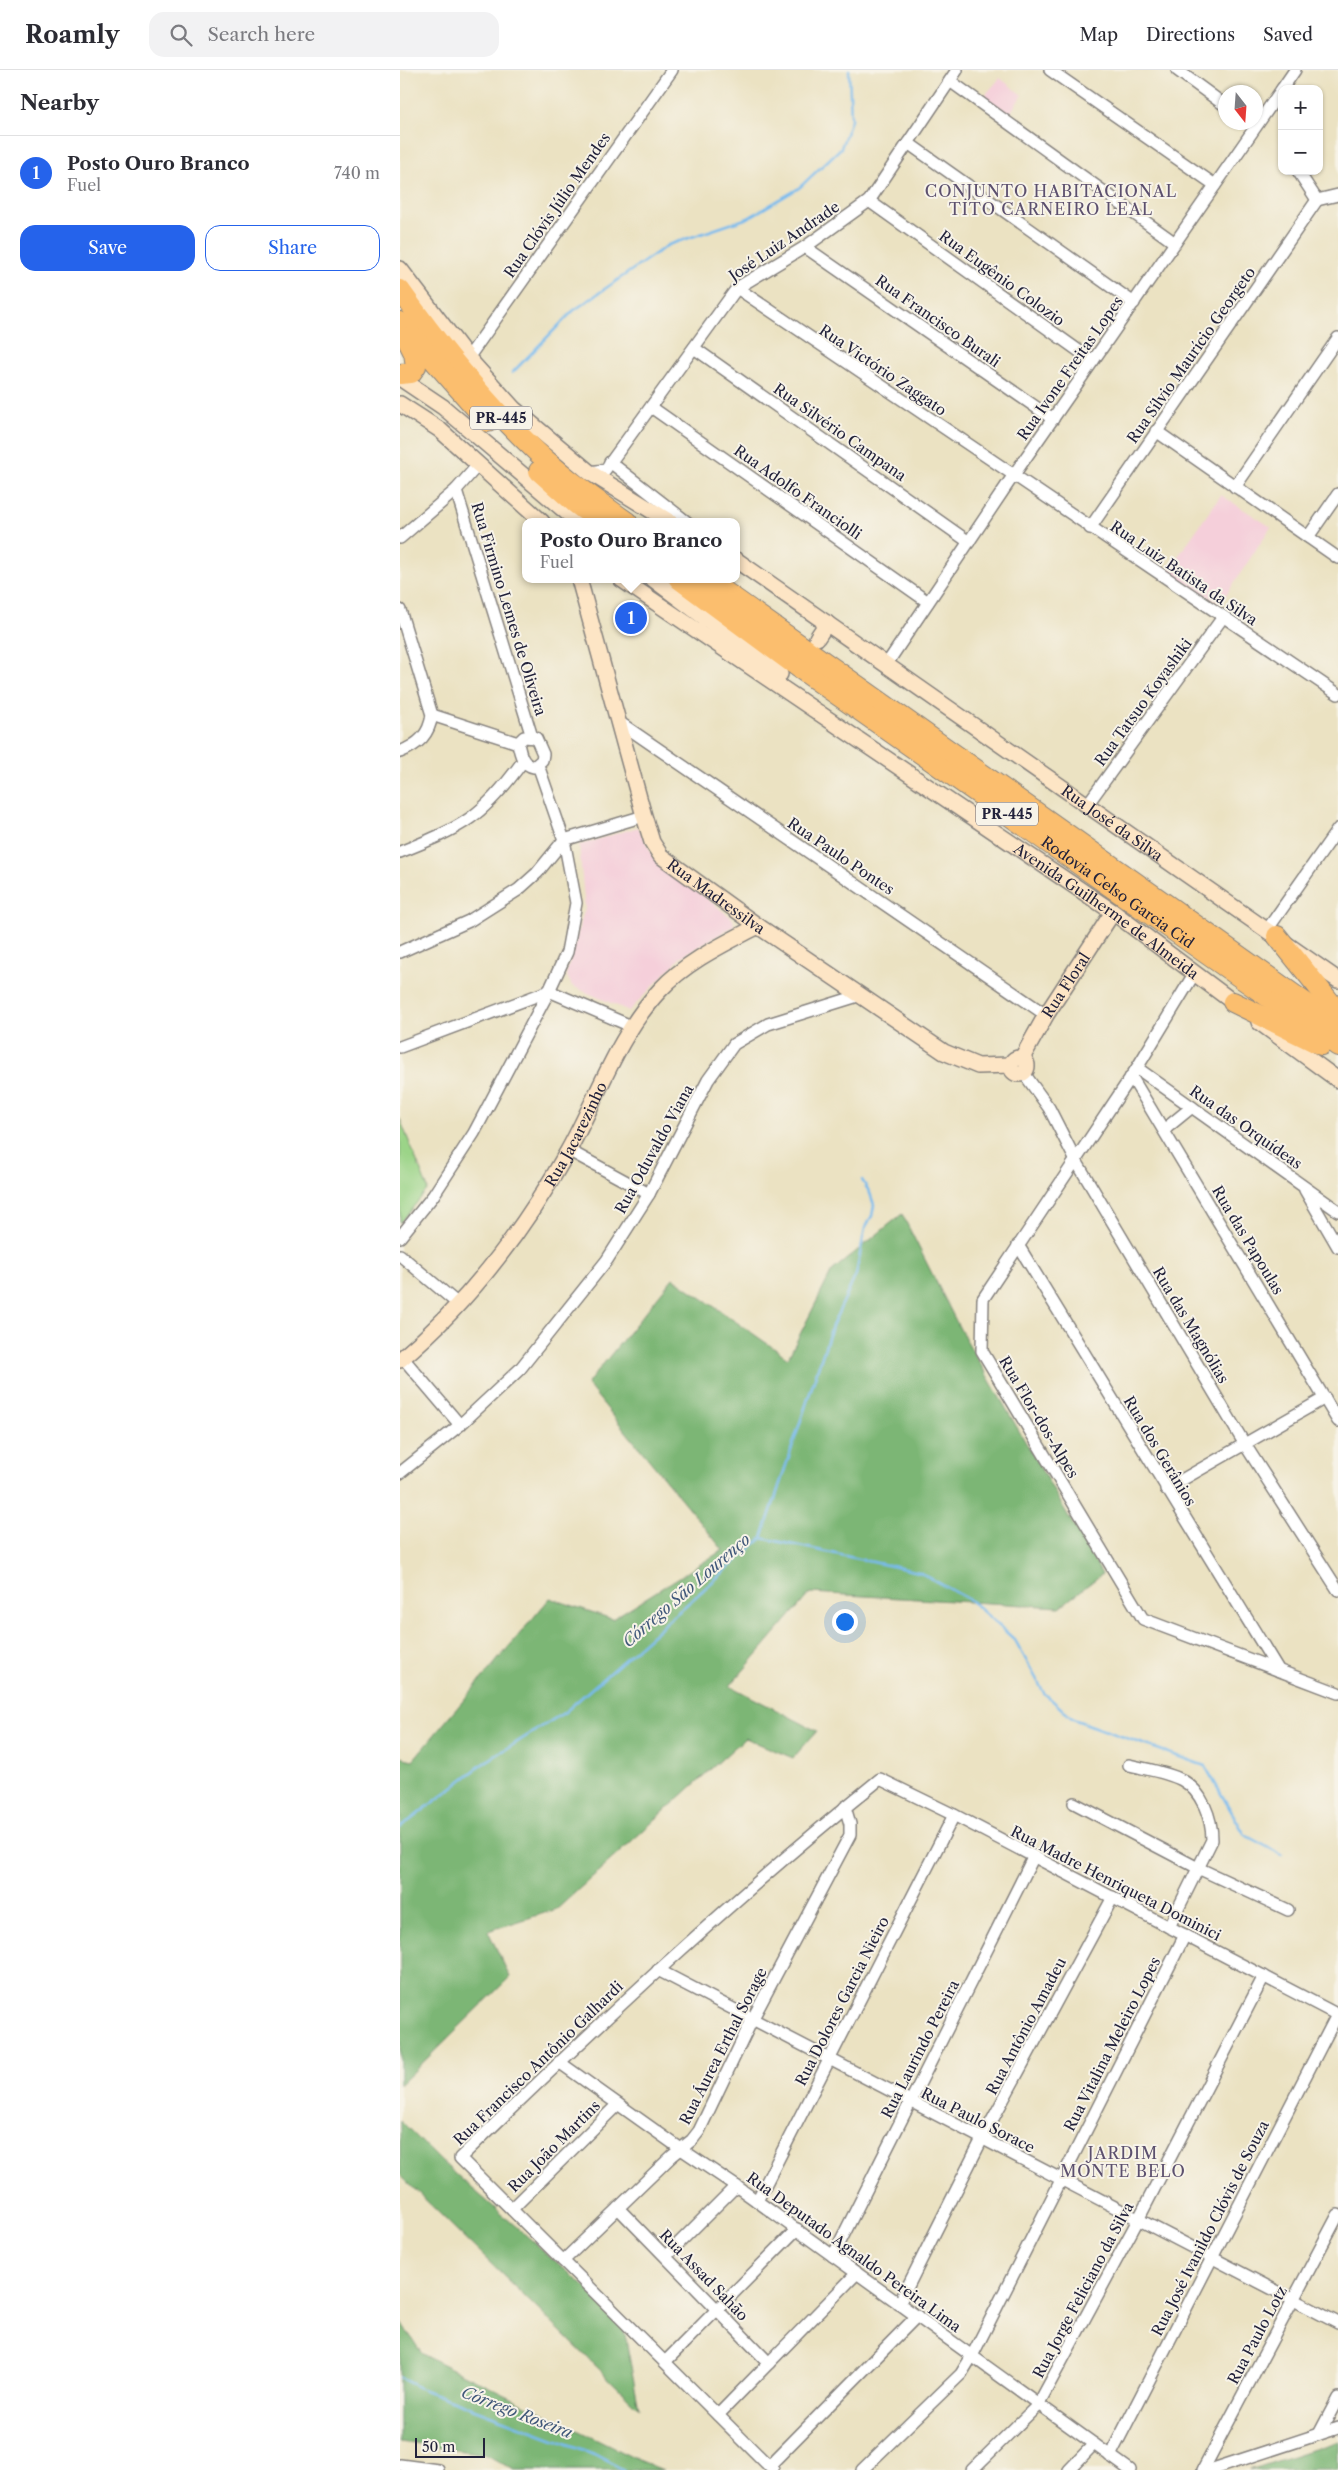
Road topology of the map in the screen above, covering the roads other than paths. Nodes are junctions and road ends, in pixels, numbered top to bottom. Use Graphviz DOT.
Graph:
graph roads {
  1 [pos="672,70"];
  2 [pos="957,70"];
  3 [pos="1050,70"];
  4 [pos="1177,70"];
  5 [pos="1295,70"];
  6 [pos="950,81"];
  7 [pos="1285,85"];
  8 [pos="1278,94"];
  9 [pos="1218,100"];
  10 [pos="1263,112"];
  11 [pos="1249,130"];
  12 [pos="908,143"];
  13 [pos="1301,175"];
  14 [pos="1215,185"];
  15 [pos="1338,195"];
  16 [pos="1317,200"];
  17 [pos="869,201"];
  18 [pos="1175,243"];
  19 [pos="805,246"];
  20 [pos="400,269"];
  21 [pos="737,288"];
  22 [pos="400,290"];
  23 [pos="1134,302"];
  24 [pos="400,323"];
  25 [pos="1338,338"];
  26 [pos="694,348"];
  27 [pos="468,358"];
  28 [pos="1093,361"];
  29 [pos="400,374"];
  30 [pos="400,378"];
  31 [pos="651,407"];
  32 [pos="402,408"];
  33 [pos="1053,420"];
  34 [pos="1156,431"];
  35 [pos="610,462"];
  36 [pos="478,465"];
  37 [pos="589,472"];
  38 [pos="1013,476"];
  39 [pos="1235,487"];
  40 [pos="456,490"];
  41 [pos="1338,494"];
  42 [pos="538,518"];
  43 [pos="573,518"];
  44 [pos="595,518"];
  45 [pos="621,518"];
  46 [pos="664,518"];
  47 [pos="682,518"];
  48 [pos="1090,528"];
  49 [pos="1308,537"];
  50 [pos="400,538"];
  51 [pos="969,542"];
  52 [pos="1338,558"];
  53 [pos="740,563"];
  54 [pos="583,583"];
  55 [pos="627,583"];
  56 [pos="658,583"];
  57 [pos="683,583"];
  58 [pos="713,583"];
  59 [pos="928,602"];
  60 [pos="400,610"];
  61 [pos="1223,617"];
  62 [pos="827,623"];
  63 [pos="404,636"];
  64 [pos="817,638"];
  65 [pos="886,665"];
  66 [pos="789,684"];
  67 [pos="1338,694"];
  68 [pos="432,715"];
  69 [pos="619,722"];
  70 [pos="532,737"];
  71 [pos="518,743"];
  72 [pos="400,752"];
  73 [pos="523,761"];
  74 [pos="538,765"];
  75 [pos="1087,805"];
  76 [pos="644,816"];
  77 [pos="1338,829"];
  78 [pos="564,840"];
  79 [pos="1328,844"];
  80 [pos="1338,851"];
  81 [pos="400,852"];
  82 [pos="1113,912"];
  83 [pos="758,926"];
  84 [pos="1272,933"];
  85 [pos="400,952"];
  86 [pos="1194,974"];
  87 [pos="1338,980"];
  88 [pos="549,991"];
  89 [pos="861,995"];
  90 [pos="1233,1002"];
  91 [pos="1338,1012"];
  92 [pos="1046,1015"];
  93 [pos="631,1026"];
  94 [pos="1338,1026"];
  95 [pos="1338,1046"];
  96 [pos="400,1047"];
  97 [pos="1338,1054"];
  98 [pos="1019,1065"];
  99 [pos="1134,1072"];
  100 [pos="1338,1080"];
  101 [pos="1192,1107"];
  102 [pos="1165,1129"];
  103 [pos="568,1150"];
  104 [pos="1075,1159"];
  105 [pos="1302,1185"];
  106 [pos="649,1194"];
  107 [pos="1338,1211"];
  108 [pos="400,1237"];
  109 [pos="1018,1245"];
  110 [pos="1338,1246"];
  111 [pos="400,1254"];
  112 [pos="458,1304"];
  113 [pos="401,1359"];
  114 [pos="1325,1398"];
  115 [pos="1338,1421"];
  116 [pos="460,1426"];
  117 [pos="1244,1443"];
  118 [pos="400,1473"];
  119 [pos="1166,1489"];
  120 [pos="1337,1586"];
  121 [pos="1279,1671"];
  122 [pos="1338,1693"];
  123 [pos="1129,1765"];
  124 [pos="880,1779"];
  125 [pos="1074,1803"];
  126 [pos="845,1807"];
  127 [pos="954,1815"];
  128 [pos="1034,1856"];
  129 [pos="1198,1868"];
  130 [pos="1113,1897"];
  131 [pos="1288,1910"];
  132 [pos="1168,1926"];
  133 [pos="1185,1935"];
  134 [pos="658,1970"];
  135 [pos="1264,1976"];
  136 [pos="1338,2015"];
  137 [pos="752,2020"];
  138 [pos="829,2060"];
  139 [pos="559,2062"];
  140 [pos="910,2102"];
  141 [pos="618,2104"];
  142 [pos="982,2139"];
  143 [pos="680,2150"];
  144 [pos="1060,2180"];
  145 [pos="736,2186"];
  146 [pos="757,2201"];
  147 [pos="618,2208"];
  148 [pos="512,2209"];
  149 [pos="1338,2215"];
  150 [pos="1138,2220"];
  151 [pos="796,2229"];
  152 [pos="666,2256"];
  153 [pos="833,2256"];
  154 [pos="1211,2258"];
  155 [pos="563,2260"];
  156 [pos="857,2273"];
  157 [pos="1292,2300"];
  158 [pos="899,2304"];
  159 [pos="716,2310"];
  160 [pos="917,2316"];
  161 [pos="1338,2323"];
  162 [pos="972,2356"];
  163 [pos="665,2362"];
  164 [pos="769,2363"];
  165 [pos="1338,2398"];
  166 [pos="1038,2405"];
  167 [pos="718,2415"];
  168 [pos="1338,2428"];
  169 [pos="1319,2434"];
  170 [pos="1094,2444"];
  171 [pos="1110,2456"];
  172 [pos="400,2465"];
  173 [pos="771,2468"];
  174 [pos="438,2470"];
  175 [pos="862,2470"];
  176 [pos="972,2470"];
  177 [pos="1069,2470"];
  178 [pos="1130,2470"];
  179 [pos="1203,2470"];
  180 [pos="1210,2470"];
  1 -- 27 [label="street, Rua Clóvis Júlio Mendes"];
  2 -- 6 [label="street, José Luiz Andrade"];
  3 -- 14 [label="street"];
  4 -- 9 [label="street"];
  5 -- 7 [label="street, Rua Ivone Freitas Lopes"];
  6 -- 12 [label="street, José Luiz Andrade"];
  6 -- 18 [label="street"];
  8 -- 10 [label="street, Rua Ivone Freitas Lopes"];
  11 -- 14 [label="street, Rua Ivone Freitas Lopes"];
  12 -- 17 [label="street, José Luiz Andrade"];
  12 -- 23 [label="street"];
  13 -- 16 [label="street"];
  14 -- 18 [label="street, Rua Ivone Freitas Lopes"];
  15 -- 16 [label="street"];
  16 -- 34 [label="street, Rua Sílvio Maurício Georgeto"];
  17 -- 19 [label="street, José Luiz Andrade"];
  17 -- 28 [label="street, Rua Eugênio Colozio"];
  18 -- 23 [label="street, Rua Ivone Freitas Lopes"];
  19 -- 21 [label="street, José Luiz Andrade"];
  19 -- 33 [label="street, Rua Francisco Burali"];
  20 -- 27 [label="street"];
  21 -- 26 [label="street, José Luiz Andrade"];
  21 -- 38 [label="street, Rua Victório Zaggato"];
  22 -- 45 [label="highway, PR-445"];
  23 -- 28 [label="street, Rua Ivone Freitas Lopes"];
  24 -- 29 [label="highway"];
  24 -- 44 [label="highway, PR-445"];
  25 -- 39 [label="street"];
  26 -- 31 [label="street, José Luiz Andrade"];
  26 -- 51 [label="street, Rua Silvério Campana"];
  27 -- 37 [label="street"];
  28 -- 33 [label="street, Rua Ivone Freitas Lopes"];
  30 -- 43 [label="street, PR-445"];
  31 -- 35 [label="street, José Luiz Andrade"];
  31 -- 59 [label="street, Rua Adolfo Franciolli"];
  32 -- 36 [label="street"];
  33 -- 38 [label="street, Rua Ivone Freitas Lopes"];
  34 -- 39 [label="street"];
  34 -- 48 [label="street, Rua Sílvio Maurício Georgeto"];
  35 -- 37 [label="street"];
  35 -- 47 [label="street"];
  36 -- 40 [label="street"];
  36 -- 42 [label="street"];
  37 -- 46 [label="street"];
  38 -- 48 [label="street, Rua Luiz Batista da Silva"];
  38 -- 51 [label="street, Rua Ivone Freitas Lopes"];
  39 -- 49 [label="street"];
  40 -- 50 [label="street"];
  40 -- 70 [label="street, Rua Firmino Lemes de Oliveira"];
  41 -- 49 [label="street"];
  48 -- 61 [label="street, Rua Luiz Batista da Silva"];
  49 -- 52 [label="street"];
  51 -- 59 [label="street, Rua Ivone Freitas Lopes"];
  53 -- 62 [label="street, Rua José da Silva"];
  54 -- 69 [label="street, Rua Madressilva"];
  55 -- 66 [label="street, Avenida Guilherme de Almeida"];
  56 -- 66 [label="street"];
  57 -- 95 [label="highway, Rodovia Celso Garcia Cid / PR-445"];
  58 -- 94 [label="highway, Rodovia Celso Garcia Cid / PR-445"];
  59 -- 65 [label="street, Rua Ivone Freitas Lopes"];
  60 -- 63 [label="street"];
  61 -- 67 [label="street, Rua Luiz Batista da Silva"];
  61 -- 75 [label="street, Rua Tatsuo Koyashiki"];
  62 -- 64 [label="street"];
  62 -- 65 [label="street, Rua José da Silva"];
  63 -- 68 [label="street"];
  65 -- 75 [label="street, Rua José da Silva"];
  66 -- 82 [label="street, Avenida Guilherme de Almeida"];
  68 -- 71 [label="street"];
  68 -- 72 [label="street"];
  69 -- 76 [label="street, Rua Madressilva"];
  69 -- 92 [label="street, Rua Paulo Pontes"];
  70 -- 71 [label="street"];
  70 -- 74 [label="street"];
  71 -- 73 [label="street"];
  73 -- 74 [label="street"];
  73 -- 81 [label="street"];
  74 -- 78 [label="street"];
  75 -- 84 [label="street, Rua José da Silva"];
  76 -- 78 [label="street"];
  76 -- 83 [label="street, Rua Madressilva"];
  77 -- 79 [label="street"];
  78 -- 85 [label="street"];
  78 -- 88 [label="street"];
  79 -- 80 [label="street"];
  79 -- 84 [label="street"];
  82 -- 86 [label="street, Avenida Guilherme de Almeida"];
  82 -- 92 [label="street, Rua Floral"];
  83 -- 89 [label="street, Rua Madressilva"];
  83 -- 93 [label="street, Rua Jacarezinho"];
  84 -- 87 [label="street, Rua José da Silva"];
  84 -- 91 [label="highway"];
  86 -- 90 [label="street, Avenida Guilherme de Almeida"];
  86 -- 99 [label="street, Rua Flor-dos-Alpes"];
  88 -- 93 [label="street"];
  88 -- 96 [label="street"];
  88 -- 108 [label="street"];
  89 -- 98 [label="street, Rua Madressilva"];
  89 -- 106 [label="street, Rua Oduvaldo Viana"];
  90 -- 97 [label="highway"];
  90 -- 100 [label="street, Avenida Guilherme de Almeida"];
  92 -- 98 [label="street, Rua Floral"];
  93 -- 103 [label="street, Rua Jacarezinho"];
  98 -- 104 [label="street, Rua das Magnólias"];
  99 -- 101 [label="street, Rua das Orquídeas"];
  99 -- 102 [label="street, Rua das Papoulas"];
  99 -- 104 [label="street, Rua Flor-dos-Alpes"];
  101 -- 102 [label="street"];
  101 -- 105 [label="street, Rua das Orquídeas"];
  102 -- 114 [label="street, Rua das Papoulas"];
  103 -- 106 [label="street"];
  103 -- 112 [label="street, Rua Jacarezinho"];
  104 -- 109 [label="street, Rua Flor-dos-Alpes"];
  104 -- 117 [label="street, Rua das Magnólias"];
  105 -- 107 [label="street, Rua das Orquídeas"];
  105 -- 110 [label="street"];
  106 -- 116 [label="street, Rua Oduvaldo Viana"];
  109 -- 119 [label="street, Rua dos Gerânios"];
  109 -- 121 [label="street, Rua Flor-dos-Alpes"];
  111 -- 112 [label="street"];
  112 -- 113 [label="street, Rua Jacarezinho"];
  113 -- 116 [label="street"];
  114 -- 115 [label="street, Rua das Papoulas"];
  114 -- 117 [label="street"];
  116 -- 118 [label="street, Rua Oduvaldo Viana"];
  117 -- 119 [label="street"];
  117 -- 120 [label="street, Rua das Magnólias"];
  119 -- 121 [label="street, Rua dos Gerânios"];
  121 -- 122 [label="street, Rua Flor-dos-Alpes"];
  123 -- 129 [label="street"];
  124 -- 126 [label="street, Rua Francisco Antônio Galhardi"];
  124 -- 127 [label="street, Rua Madre Henriqueta Dominici"];
  125 -- 129 [label="street"];
  126 -- 134 [label="street, Rua Francisco Antônio Galhardi"];
  126 -- 137 [label="street, Rua Áurea Erthal Sorage"];
  127 -- 128 [label="street, Rua Madre Henriqueta Dominici"];
  127 -- 138 [label="street, Rua Dolores Garcia Nieiro"];
  128 -- 130 [label="street, Rua Madre Henriqueta Dominici"];
  128 -- 140 [label="street, Rua Laurindo Pereira"];
  129 -- 131 [label="street"];
  129 -- 132 [label="street"];
  130 -- 132 [label="street, Rua Madre Henriqueta Dominici"];
  130 -- 142 [label="street, Rua Antônio Amadeu"];
  132 -- 133 [label="street, Rua Madre Henriqueta Dominici"];
  133 -- 135 [label="street, Rua Madre Henriqueta Dominici"];
  133 -- 144 [label="street, Rua Vitalina Meleiro Lopes"];
  134 -- 137 [label="street, Rua Paulo Sorace"];
  134 -- 139 [label="street, Rua Francisco Antônio Galhardi"];
  135 -- 136 [label="street, Rua Madre Henriqueta Dominici"];
  135 -- 150 [label="street, Rua Jorge Feliciano da Silva"];
  136 -- 154 [label="street, Rua José Ivanildo Clóvis de Souza"];
  137 -- 138 [label="street, Rua Paulo Sorace"];
  137 -- 143 [label="street, Rua Áurea Erthal Sorage"];
  138 -- 140 [label="street, Rua Paulo Sorace"];
  138 -- 146 [label="street, Rua Dolores Garcia Nieiro"];
  139 -- 141 [label="street, Rua Deputado Agnaldo Pereira Lima"];
  139 -- 148 [label="street, Rua Francisco Antônio Galhardi"];
  140 -- 142 [label="street, Rua Paulo Sorace"];
  140 -- 153 [label="street, Rua Laurindo Pereira"];
  141 -- 143 [label="street, Rua Deputado Agnaldo Pereira Lima"];
  141 -- 148 [label="street, Rua João Martins"];
  142 -- 144 [label="street, Rua Paulo Sorace"];
  142 -- 158 [label="street, Rua Antônio Amadeu"];
  143 -- 145 [label="street, Rua Deputado Agnaldo Pereira Lima"];
  143 -- 147 [label="street, Rua Áurea Erthal Sorage"];
  144 -- 150 [label="street, Rua Paulo Sorace"];
  144 -- 162 [label="street, Rua Vitalina Meleiro Lopes"];
  145 -- 146 [label="street, Rua Deputado Agnaldo Pereira Lima"];
  145 -- 152 [label="street"];
  146 -- 151 [label="street, Rua Deputado Agnaldo Pereira Lima"];
  147 -- 152 [label="street, Rua Assad Sahão"];
  147 -- 155 [label="street, Rua Áurea Erthal Sorage"];
  148 -- 155 [label="street, Rua Francisco Antônio Galhardi"];
  149 -- 157 [label="street, Rua Paulo Lotz"];
  150 -- 154 [label="street, Rua Paulo Sorace"];
  150 -- 166 [label="street, Rua Jorge Feliciano da Silva"];
  151 -- 153 [label="street, Rua Deputado Agnaldo Pereira Lima"];
  151 -- 159 [label="street"];
  152 -- 159 [label="street, Rua Assad Sahão"];
  153 -- 156 [label="street, Rua Deputado Agnaldo Pereira Lima"];
  154 -- 157 [label="street, Rua Paulo Sorace"];
  154 -- 171 [label="street, Rua José Ivanildo Clóvis de Souza"];
  155 -- 163 [label="street, Rua Francisco Antônio Galhardi"];
  156 -- 158 [label="street, Rua Deputado Agnaldo Pereira Lima"];
  156 -- 164 [label="street"];
  157 -- 161 [label="street, Rua Paulo Sorace"];
  157 -- 179 [label="street, Rua Paulo Lotz"];
  158 -- 160 [label="street, Rua Deputado Agnaldo Pereira Lima"];
  159 -- 163 [label="street"];
  159 -- 164 [label="street, Rua Assad Sahão"];
  160 -- 162 [label="street, Rua Deputado Agnaldo Pereira Lima"];
  160 -- 173 [label="street"];
  162 -- 166 [label="street, Rua Deputado Agnaldo Pereira Lima"];
  162 -- 175 [label="street, Rua Vitalina Meleiro Lopes"];
  163 -- 167 [label="street, Rua Francisco Antônio Galhardi"];
  164 -- 167 [label="street"];
  165 -- 169 [label="street"];
  166 -- 170 [label="street, Rua Deputado Agnaldo Pereira Lima"];
  166 -- 176 [label="street, Rua Jorge Feliciano da Silva"];
  167 -- 173 [label="street, Rua Francisco Antônio Galhardi"];
  168 -- 169 [label="street"];
  169 -- 180 [label="street"];
  170 -- 171 [label="street, Rua Deputado Agnaldo Pereira Lima"];
  170 -- 177 [label="street"];
  171 -- 178 [label="street, Rua Deputado Agnaldo Pereira Lima"];
  172 -- 174 [label="street"];
}
